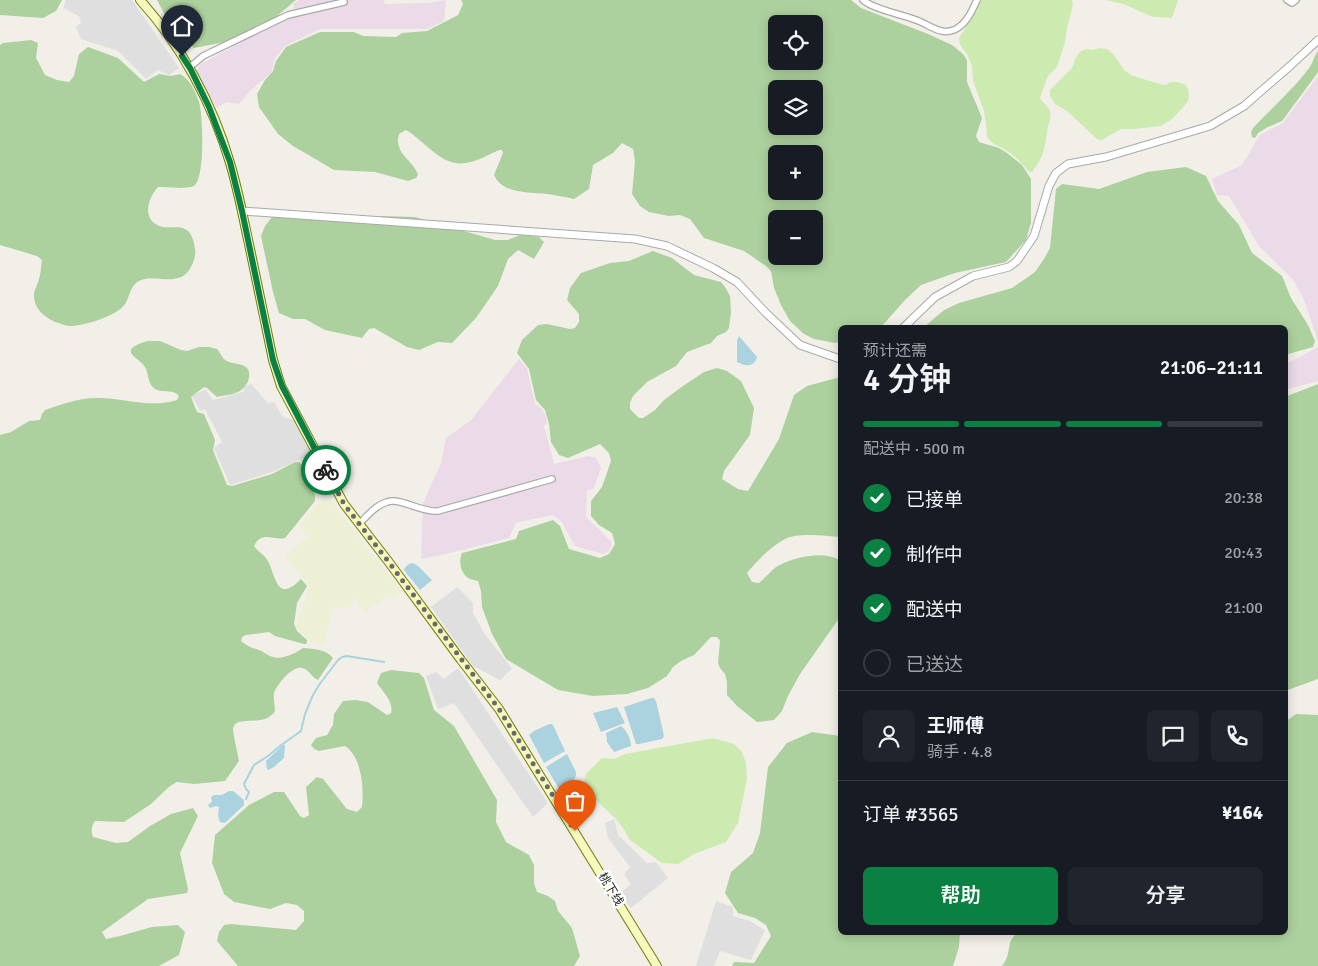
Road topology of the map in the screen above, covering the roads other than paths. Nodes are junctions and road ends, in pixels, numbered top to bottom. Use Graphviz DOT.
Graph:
graph roads {
  1 [pos="140,0"];
  2 [pos="863,0"];
  3 [pos="977,0"];
  4 [pos="1287,0"];
  5 [pos="1296,0"];
  6 [pos="344,2"];
  7 [pos="1318,40"];
  8 [pos="190,68"];
  9 [pos="242,211"];
  10 [pos="906,325"];
  11 [pos="838,358"];
  12 [pos="552,479"];
  13 [pos="358,524"];
  14 [pos="657,966"];
  1 -- 8 [label="main road, 桃下线"];
  2 -- 3 [label="street"];
  4 -- 5 [label="street"];
  6 -- 8 [label="street"];
  7 -- 10 [label="street"];
  8 -- 9 [label="main road, 桃下线"];
  9 -- 11 [label="street"];
  9 -- 13 [label="main road, 桃下线"];
  12 -- 13 [label="street"];
  13 -- 14 [label="main road, 桃下线"];
}
